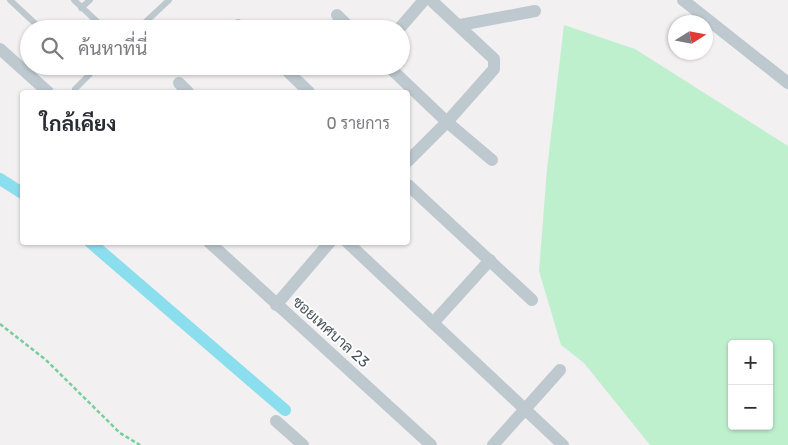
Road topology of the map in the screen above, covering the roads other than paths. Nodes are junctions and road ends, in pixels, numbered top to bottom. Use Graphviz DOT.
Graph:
graph roads {
  1 [pos="10,0"];
  2 [pos="74,0"];
  3 [pos="90,0"];
  4 [pos="169,0"];
  5 [pos="424,0"];
  6 [pos="431,0"];
  7 [pos="683,0"];
  8 [pos="81,8"];
  9 [pos="535,11"];
  10 [pos="337,15"];
  11 [pos="31,20"];
  12 [pos="94,20"];
  13 [pos="148,20"];
  14 [pos="342,20"];
  15 [pos="407,20"];
  16 [pos="460,26"];
  17 [pos="0,48"];
  18 [pos="20,66"];
  19 [pos="29,75"];
  20 [pos="89,75"];
  21 [pos="291,75"];
  22 [pos="397,75"];
  23 [pos="788,83"];
  24 [pos="46,90"];
  25 [pos="76,90"];
  26 [pos="307,90"];
  27 [pos="447,122"];
  28 [pos="410,160"];
  29 [pos="492,160"];
  30 [pos="410,187"];
  31 [pos="212,245"];
  32 [pos="327,245"];
  33 [pos="350,245"];
  34 [pos="490,260"];
  35 [pos="532,300"];
  36 [pos="276,305"];
  37 [pos="433,323"];
  38 [pos="560,370"];
  39 [pos="527,409"];
  40 [pos="276,421"];
  41 [pos="303,445"];
  42 [pos="432,445"];
  43 [pos="493,445"];
  44 [pos="563,445"];
  1 -- 11 [label="lane"];
  2 -- 8 [label="lane"];
  3 -- 8 [label="lane"];
  4 -- 13 [label="lane"];
  5 -- 15 [label="street"];
  6 -- 16 [label="street"];
  7 -- 23 [label="street"];
  8 -- 12 [label="lane"];
  9 -- 16 [label="street"];
  10 -- 14 [label="street"];
  16 -- 27 [label="street"];
  17 -- 18 [label="street"];
  19 -- 24 [label="street"];
  20 -- 25 [label="lane"];
  21 -- 26 [label="street"];
  22 -- 27 [label="street"];
  27 -- 28 [label="street"];
  27 -- 29 [label="street"];
  30 -- 34 [label="street"];
  31 -- 36 [label="street, ซอยเทศบาล 23"];
  32 -- 36 [label="street"];
  33 -- 37 [label="street"];
  34 -- 35 [label="street"];
  34 -- 37 [label="street"];
  36 -- 42 [label="street, ซอยเทศบาล 23"];
  37 -- 39 [label="street"];
  38 -- 39 [label="street"];
  39 -- 43 [label="street"];
  39 -- 44 [label="street"];
  40 -- 41 [label="street"];
}
